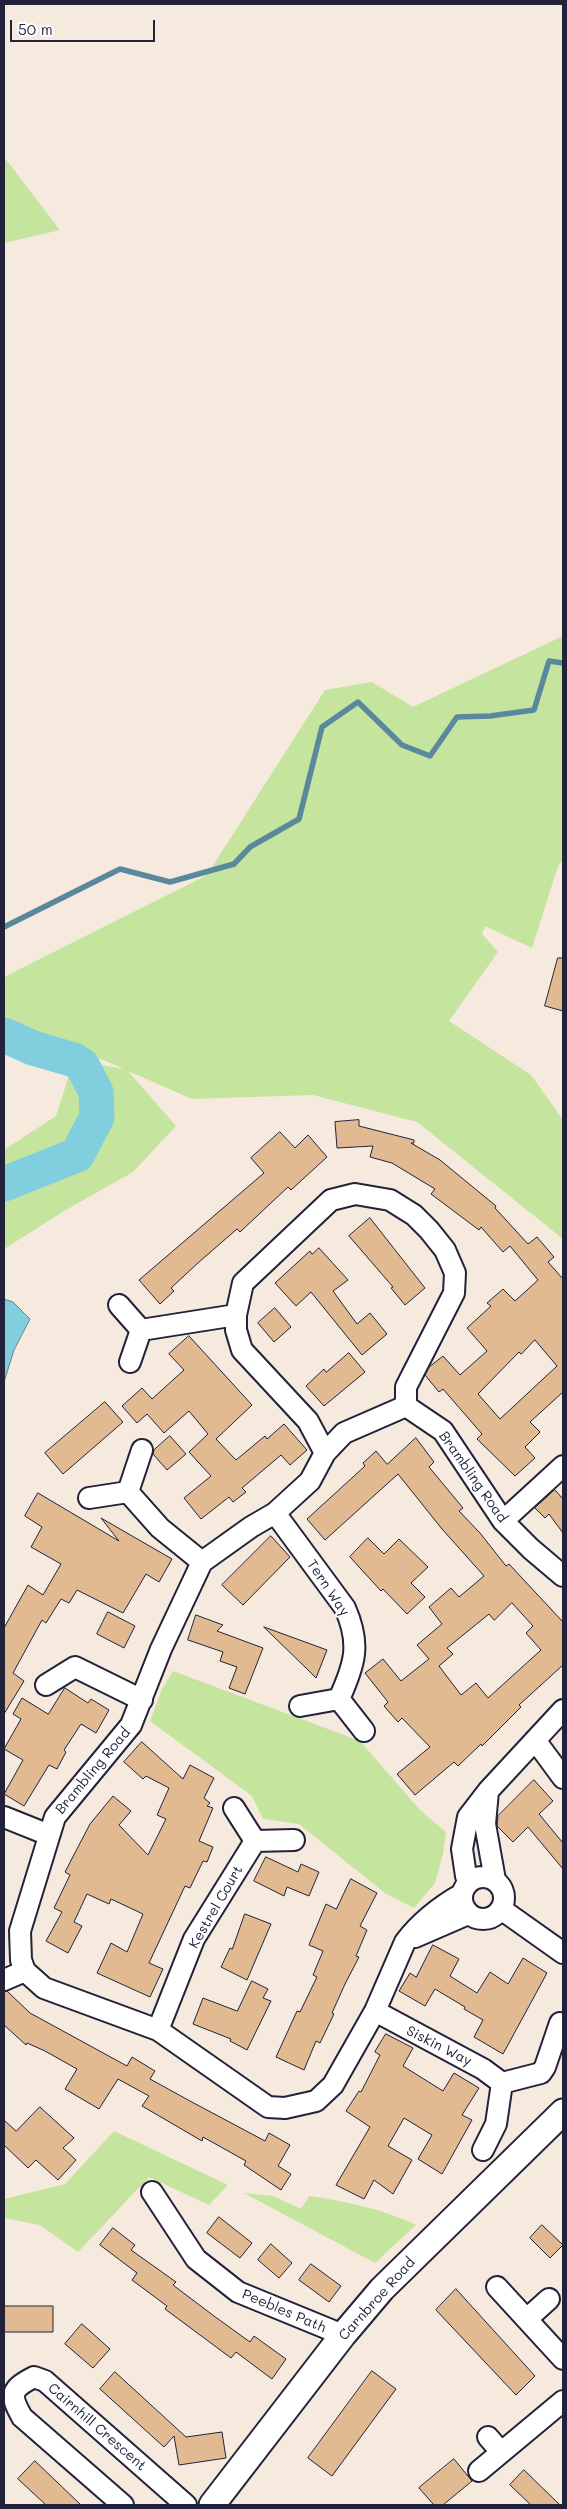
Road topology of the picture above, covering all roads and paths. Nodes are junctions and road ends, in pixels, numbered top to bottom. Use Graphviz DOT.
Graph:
graph roads {
  1 [pos="119,1305"];
  2 [pos="236,1315"];
  3 [pos="142,1330"];
  4 [pos="130,1362"];
  5 [pos="406,1406"];
  6 [pos="142,1450"];
  7 [pos="325,1453"];
  8 [pos="563,1466"];
  9 [pos="128,1492"];
  10 [pos="90,1498"];
  11 [pos="275,1513"];
  12 [pos="503,1521"];
  13 [pos="202,1562"];
  14 [pos="563,1576"];
  15 [pos="46,1685"];
  16 [pos="339,1699"];
  17 [pos="142,1700"];
  18 [pos="300,1706"];
  19 [pos="563,1710"];
  20 [pos="364,1731"];
  21 [pos="535,1740"];
  22 [pos="563,1778"];
  23 [pos="488,1791"];
  24 [pos="234,1808"];
  25 [pos="4,1817"];
  26 [pos="49,1835"];
  27 [pos="255,1840"];
  28 [pos="294,1840"];
  29 [pos="495,1880"];
  30 [pos="465,1888"];
  31 [pos="501,1909"];
  32 [pos="468,1914"];
  33 [pos="405,1942"];
  34 [pos="563,1953"];
  35 [pos="25,1971"];
  36 [pos="4,1980"];
  37 [pos="375,2011"];
  38 [pos="560,2022"];
  39 [pos="158,2030"];
  40 [pos="502,2083"];
  41 [pos="563,2112"];
  42 [pos="483,2150"];
  43 [pos="152,2192"];
  44 [pos="497,2287"];
  45 [pos="548,2298"];
  46 [pos="528,2318"];
  47 [pos="343,2335"];
  48 [pos="563,2359"];
  49 [pos="563,2401"];
  50 [pos="478,2471"];
  51 [pos="124,2505"];
  52 [pos="186,2505"];
  53 [pos="212,2505"];
  1 -- 3 [label="street"];
  2 -- 3 [label="street"];
  2 -- 5 [label="street"];
  2 -- 7 [label="street"];
  3 -- 4 [label="street"];
  5 -- 7 [label="street, Brambling Road"];
  5 -- 12 [label="street, Brambling Road"];
  6 -- 9 [label="street"];
  7 -- 11 [label="street, Brambling Road"];
  8 -- 12 [label="street"];
  9 -- 10 [label="street"];
  9 -- 13 [label="street"];
  11 -- 13 [label="street, Brambling Road"];
  11 -- 16 [label="street, Tern Way"];
  12 -- 14 [label="street, Brambling Road"];
  13 -- 17 [label="street, Brambling Road"];
  15 -- 17 [label="street"];
  16 -- 18 [label="street"];
  16 -- 20 [label="street"];
  17 -- 26 [label="street, Brambling Road"];
  19 -- 21 [label="street"];
  21 -- 22 [label="street"];
  21 -- 23 [label="street"];
  23 -- 29 [label="street"];
  23 -- 30 [label="street"];
  24 -- 27 [label="street"];
  25 -- 26 [label="street"];
  26 -- 35 [label="street, Brambling Road"];
  27 -- 28 [label="street"];
  27 -- 39 [label="street, Kestrel Court"];
  29 -- 30 [label="street"];
  29 -- 31 [label="street"];
  30 -- 32 [label="street"];
  30 -- 33 [label="street"];
  31 -- 32 [label="street"];
  31 -- 34 [label="street"];
  32 -- 33 [label="street"];
  33 -- 37 [label="street"];
  35 -- 36 [label="street"];
  35 -- 39 [label="street"];
  37 -- 39 [label="street"];
  37 -- 40 [label="street, Siskin Way"];
  38 -- 40 [label="street"];
  40 -- 42 [label="street"];
  41 -- 47 [label="street, Carnbroe Road"];
  43 -- 47 [label="street, Peebles Path"];
  44 -- 46 [label="street"];
  45 -- 46 [label="street"];
  46 -- 48 [label="street"];
  47 -- 53 [label="street, Carnbroe Road"];
  49 -- 50 [label="street"];
  51 -- 52 [label="street, Cairnhill Crescent"];
}
